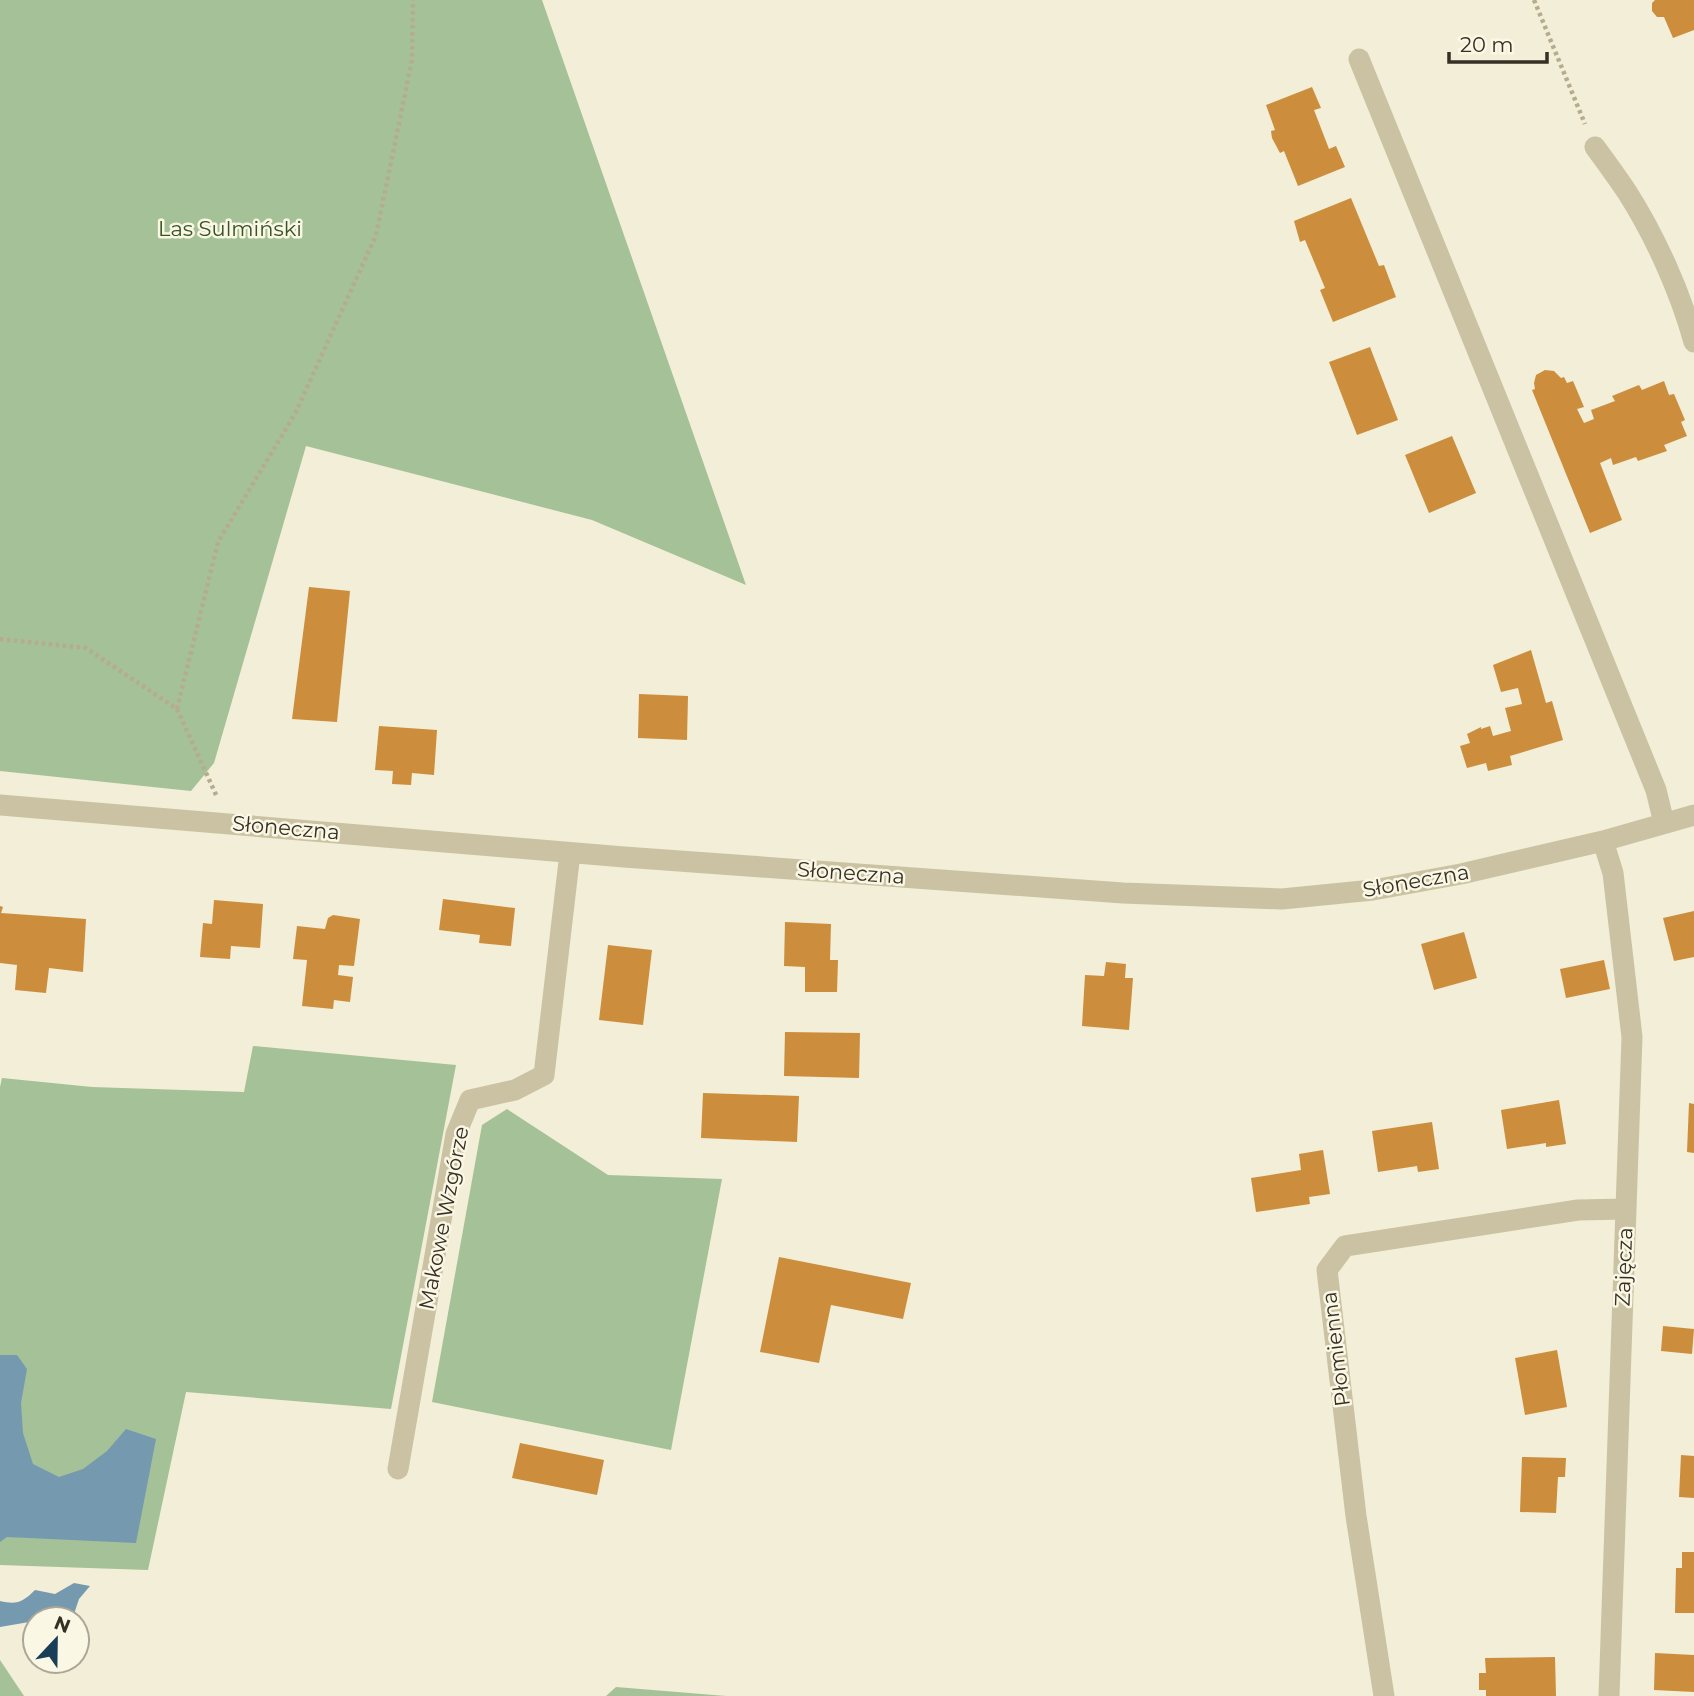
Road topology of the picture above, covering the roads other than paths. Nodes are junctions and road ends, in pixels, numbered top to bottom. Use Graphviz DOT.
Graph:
graph roads {
  1 [pos="1359,59"];
  2 [pos="1595,147"];
  3 [pos="1694,342"];
  4 [pos="0,805"];
  5 [pos="1694,815"];
  6 [pos="1664,823"];
  7 [pos="1603,841"];
  8 [pos="570,853"];
  9 [pos="1626,1209"];
  10 [pos="398,1469"];
  11 [pos="1384,1696"];
  12 [pos="1609,1696"];
  1 -- 6 [label="street"];
  2 -- 3 [label="street"];
  4 -- 8 [label="street, Słoneczna"];
  5 -- 6 [label="street, Słoneczna"];
  6 -- 7 [label="street, Słoneczna"];
  7 -- 8 [label="street, Słoneczna"];
  7 -- 9 [label="street, Zajęcza"];
  8 -- 10 [label="street, Makowe Wzgórze"];
  9 -- 11 [label="street, Płomienna"];
  9 -- 12 [label="street, Zajęcza"];
}
